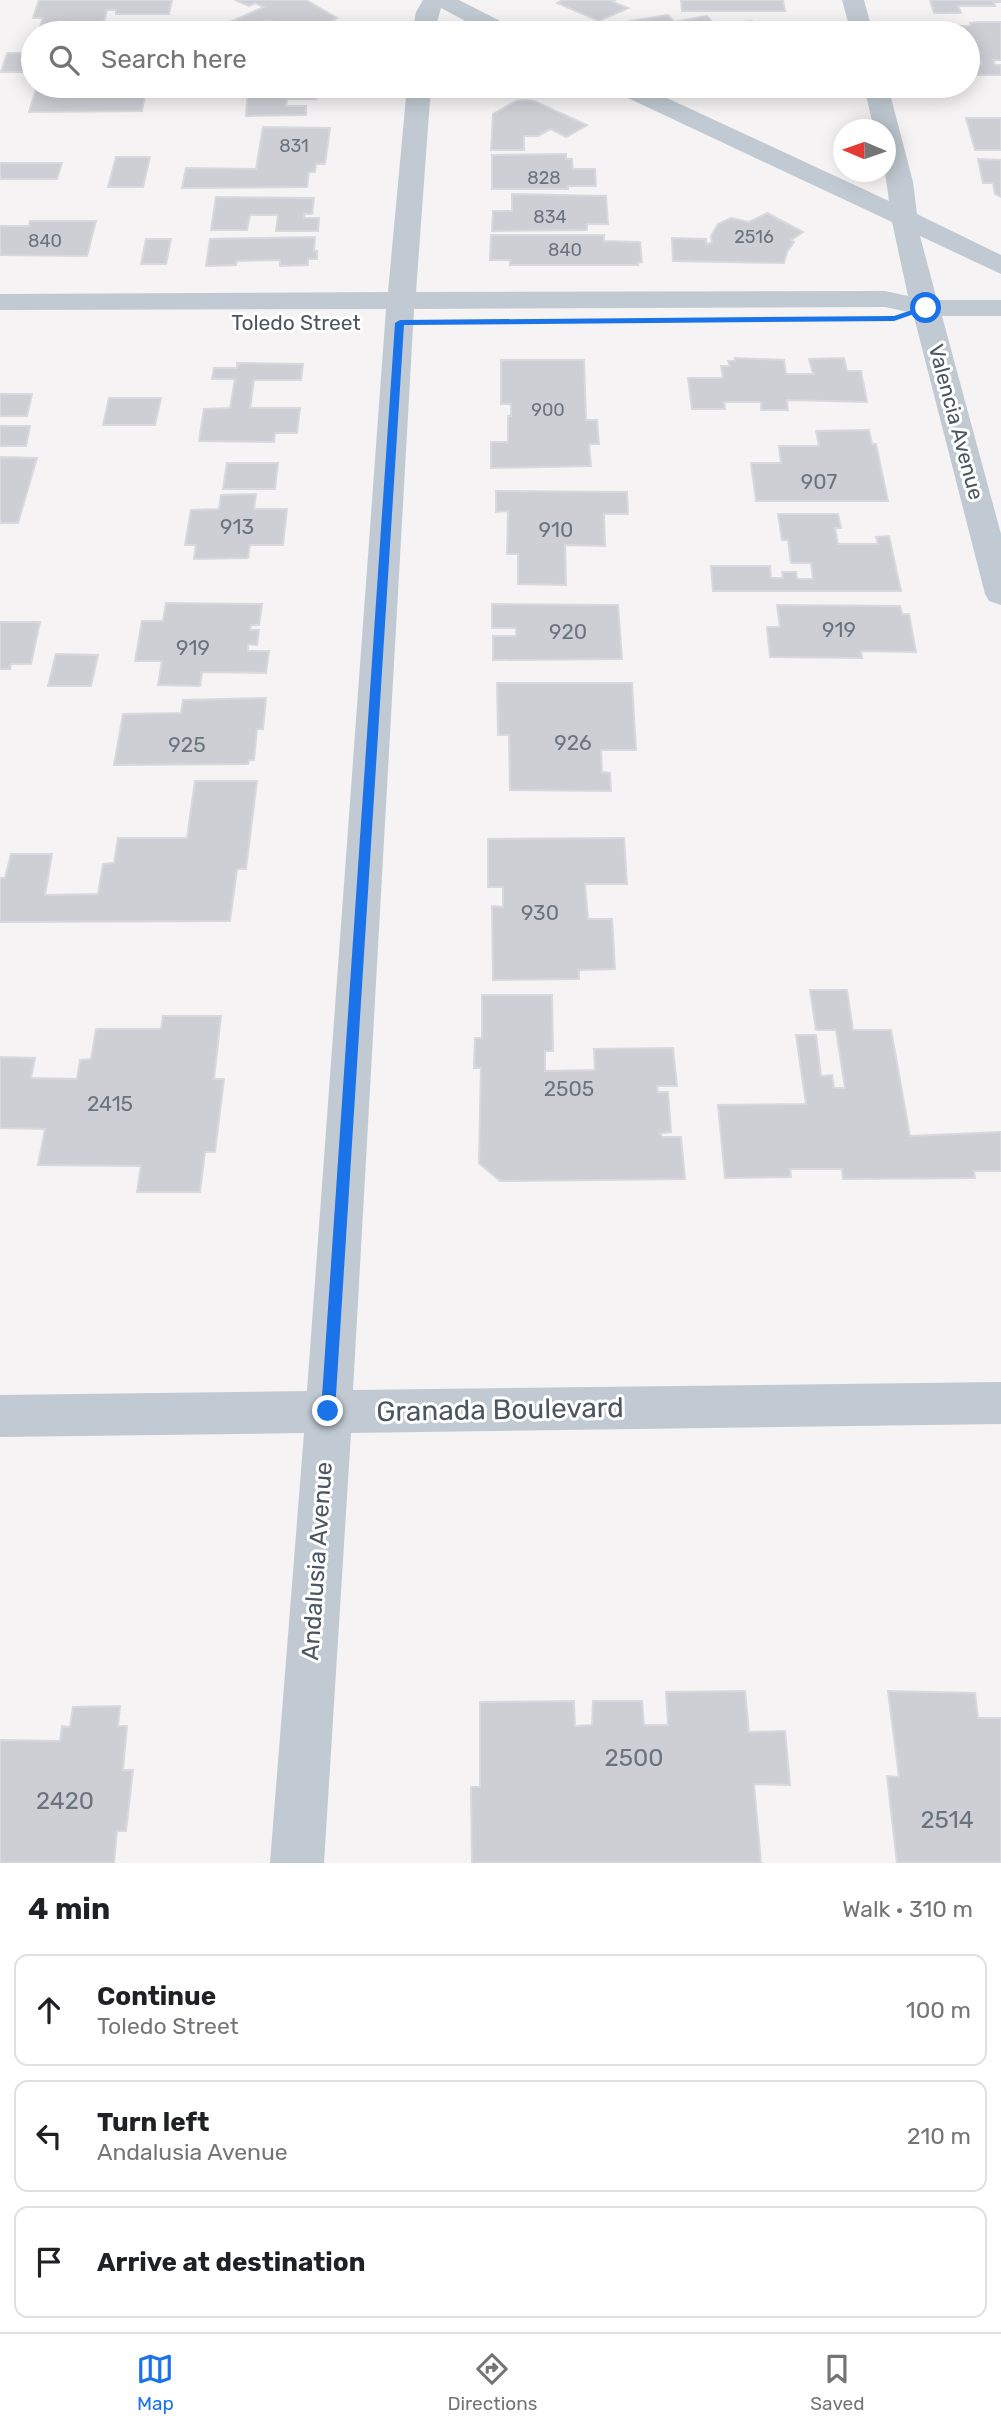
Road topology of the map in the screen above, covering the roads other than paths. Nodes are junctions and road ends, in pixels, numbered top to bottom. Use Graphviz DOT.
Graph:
graph roads {
  1 [pos="434,0"];
  2 [pos="443,0"];
  3 [pos="853,0"];
  4 [pos="425,21"];
  5 [pos="480,21"];
  6 [pos="859,21"];
  7 [pos="418,98"];
  8 [pos="648,98"];
  9 [pos="879,98"];
  10 [pos="903,217"];
  11 [pos="1001,266"];
  12 [pos="0,302"];
  13 [pos="926,308"];
  14 [pos="1001,308"];
  15 [pos="400,312"];
  16 [pos="0,323"];
  17 [pos="1001,594"];
  18 [pos="1001,1403"];
  19 [pos="328,1411"];
  20 [pos="0,1416"];
  21 [pos="297,1863"];
  1 -- 4 [label="street"];
  2 -- 5 [label="street"];
  3 -- 6 [label="street"];
  7 -- 15 [label="street, Andalusia Avenue"];
  8 -- 10 [label="street"];
  9 -- 10 [label="street, Valencia Avenue"];
  10 -- 11 [label="street"];
  10 -- 13 [label="street, Valencia Avenue"];
  12 -- 15 [label="street, Toledo Street"];
  13 -- 14 [label="street, Toledo Street"];
  13 -- 15 [label="street, Toledo Street"];
  13 -- 17 [label="street, Valencia Avenue"];
  15 -- 16 [label="street, Toledo Street"];
  15 -- 19 [label="street, Andalusia Avenue"];
  18 -- 19 [label="street, Granada Boulevard"];
  19 -- 20 [label="street, Granada Boulevard"];
  19 -- 21 [label="street, Andalusia Avenue"];
}
